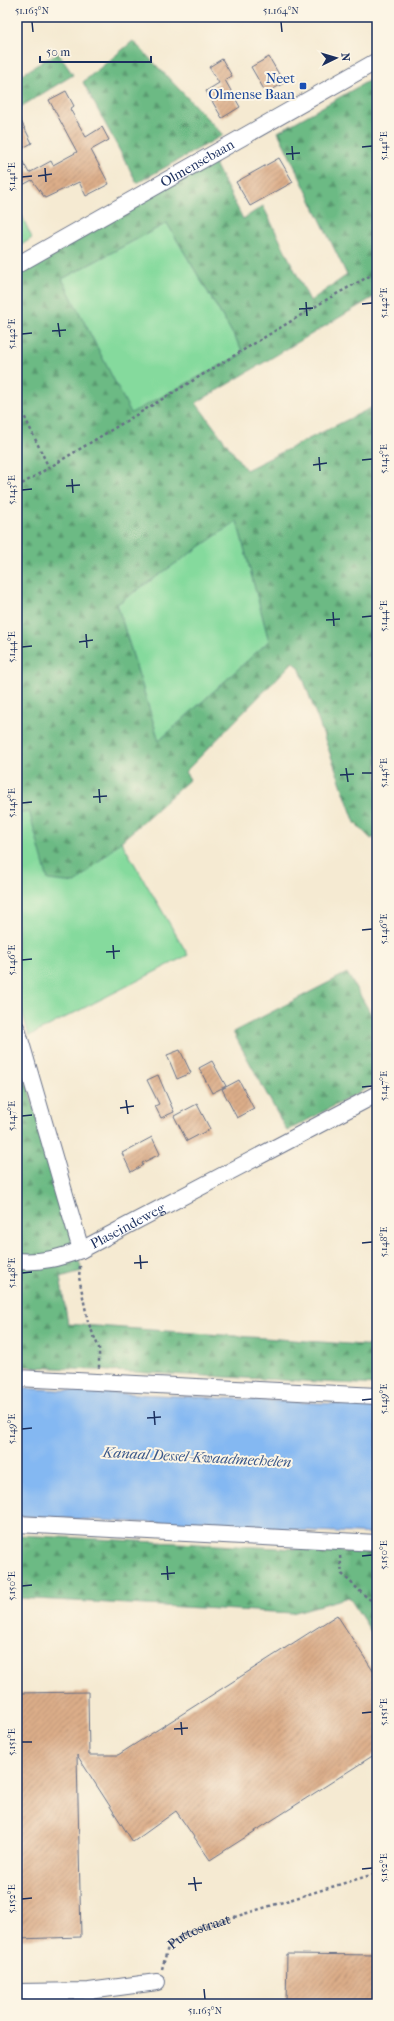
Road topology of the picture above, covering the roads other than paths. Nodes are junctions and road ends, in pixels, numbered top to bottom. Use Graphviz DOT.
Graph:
graph roads {
  1 [pos="377,61"];
  2 [pos="17,265"];
  3 [pos="17,1029"];
  4 [pos="377,1094"];
  5 [pos="81,1250"];
  6 [pos="17,1261"];
  7 [pos="17,1378"];
  8 [pos="377,1396"];
  9 [pos="17,1524"];
  10 [pos="377,1543"];
  11 [pos="157,1982"];
  12 [pos="17,1992"];
  1 -- 2 [label="street, Olmensebaan"];
  3 -- 5 [label="street, Plaseindeweg"];
  4 -- 5 [label="street, Plaseindeweg"];
  5 -- 6 [label="street"];
  7 -- 8 [label="street"];
  9 -- 10 [label="street"];
  11 -- 12 [label="street"];
}
